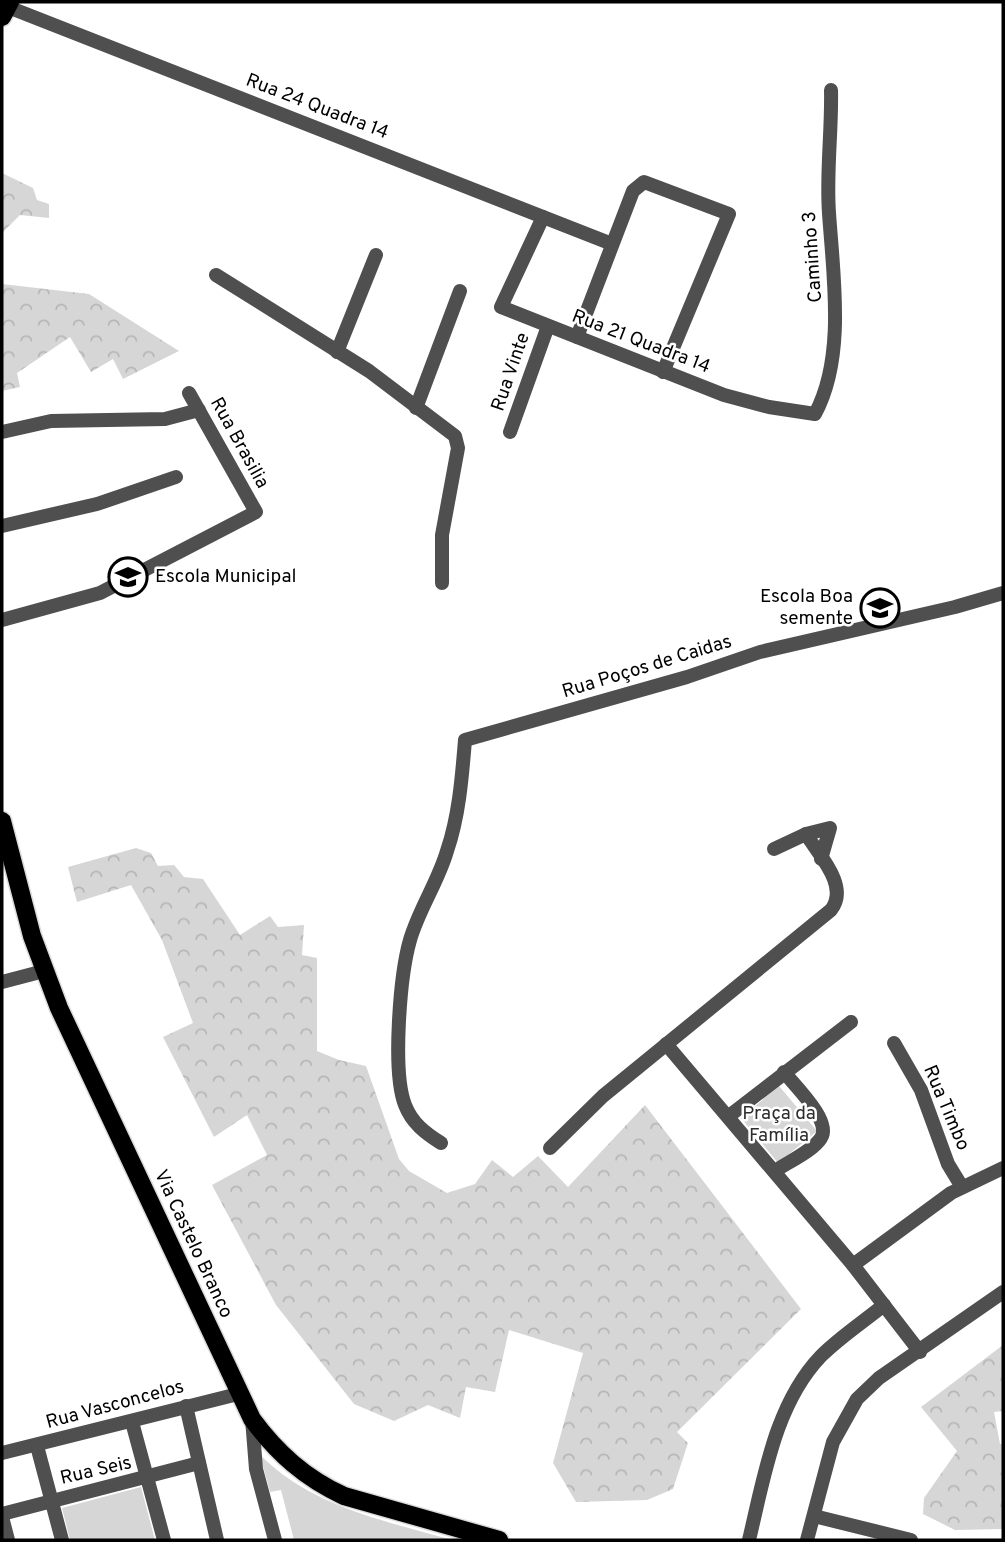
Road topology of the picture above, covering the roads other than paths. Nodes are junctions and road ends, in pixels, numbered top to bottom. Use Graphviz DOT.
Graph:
graph roads {
  1 [pos="7,9"];
  2 [pos="831,90"];
  3 [pos="543,217"];
  4 [pos="612,244"];
  5 [pos="376,255"];
  6 [pos="216,275"];
  7 [pos="460,291"];
  8 [pos="548,326"];
  9 [pos="576,337"];
  10 [pos="337,352"];
  11 [pos="663,372"];
  12 [pos="189,393"];
  13 [pos="769,407"];
  14 [pos="416,408"];
  15 [pos="199,410"];
  16 [pos="2,432"];
  17 [pos="510,432"];
  18 [pos="177,477"];
  19 [pos="2,526"];
  20 [pos="442,583"];
  21 [pos="1003,593"];
  22 [pos="2,620"];
  23 [pos="2,821"];
  24 [pos="806,834"];
  25 [pos="774,849"];
  26 [pos="821,859"];
  27 [pos="44,971"];
  28 [pos="2,982"];
  29 [pos="851,1022"];
  30 [pos="894,1043"];
  31 [pos="666,1044"];
  32 [pos="784,1072"];
  33 [pos="729,1116"];
  34 [pos="441,1143"];
  35 [pos="550,1148"];
  36 [pos="1003,1168"];
  37 [pos="775,1171"];
  38 [pos="962,1187"];
  39 [pos="853,1265"];
  40 [pos="1003,1292"];
  41 [pos="884,1305"];
  42 [pos="920,1352"];
  43 [pos="238,1394"];
  44 [pos="186,1406"];
  45 [pos="252,1419"];
  46 [pos="132,1422"];
  47 [pos="37,1446"];
  48 [pos="2,1453"];
  49 [pos="199,1464"];
  50 [pos="147,1479"];
  51 [pos="52,1501"];
  52 [pos="2,1515"];
  53 [pos="814,1516"];
  54 [pos="8,1540"];
  55 [pos="62,1540"];
  56 [pos="163,1540"];
  57 [pos="217,1540"];
  58 [pos="275,1540"];
  59 [pos="499,1540"];
  60 [pos="749,1540"];
  61 [pos="807,1540"];
  62 [pos="911,1540"];
  1 -- 3 [label="street, Rua 24 Quadra 14"];
  2 -- 13 [label="street, Caminho 3"];
  3 -- 4 [label="street, Rua 24 Quadra 14"];
  3 -- 8 [label="street, Rua 21 Quadra 14"];
  4 -- 9 [label="street"];
  4 -- 11 [label="street"];
  5 -- 10 [label="street"];
  6 -- 10 [label="street"];
  7 -- 14 [label="street"];
  8 -- 9 [label="street, Rua 21 Quadra 14"];
  8 -- 17 [label="street, Rua Vinte"];
  9 -- 11 [label="street, Rua 21 Quadra 14"];
  10 -- 14 [label="street"];
  11 -- 13 [label="street, Rua 21 Quadra 14"];
  12 -- 15 [label="street, Rua Brasilia"];
  14 -- 20 [label="street"];
  15 -- 16 [label="street"];
  15 -- 22 [label="street, Rua Brasilia"];
  18 -- 19 [label="street"];
  21 -- 34 [label="street, Rua Poços de Caidas"];
  23 -- 27 [label="main road, Via Castelo Branco"];
  24 -- 25 [label="street"];
  24 -- 26 [label="street"];
  24 -- 26 [label="street"];
  26 -- 31 [label="street"];
  27 -- 28 [label="street"];
  27 -- 43 [label="main road, Via Castelo Branco"];
  29 -- 32 [label="street"];
  30 -- 38 [label="street, Rua Timbo"];
  31 -- 33 [label="street"];
  31 -- 35 [label="street"];
  32 -- 33 [label="street"];
  32 -- 37 [label="street"];
  33 -- 37 [label="street"];
  36 -- 38 [label="street"];
  37 -- 39 [label="street"];
  38 -- 39 [label="street"];
  39 -- 41 [label="street"];
  40 -- 42 [label="street"];
  41 -- 42 [label="street"];
  41 -- 60 [label="street"];
  42 -- 53 [label="street"];
  43 -- 44 [label="street, Rua Vasconcelos"];
  43 -- 45 [label="main road, Via Castelo Branco"];
  44 -- 46 [label="street, Rua Vasconcelos"];
  44 -- 49 [label="street"];
  45 -- 58 [label="street"];
  45 -- 59 [label="main road, Via Castelo Branco"];
  46 -- 47 [label="street, Rua Vasconcelos"];
  46 -- 50 [label="street"];
  47 -- 48 [label="street, Rua Vasconcelos"];
  47 -- 51 [label="street"];
  49 -- 50 [label="street, Rua Seis"];
  49 -- 57 [label="street"];
  50 -- 51 [label="street, Rua Seis"];
  50 -- 56 [label="street"];
  51 -- 52 [label="street, Rua Seis"];
  51 -- 55 [label="street"];
  52 -- 54 [label="street"];
  53 -- 61 [label="street"];
  53 -- 62 [label="street"];
}
